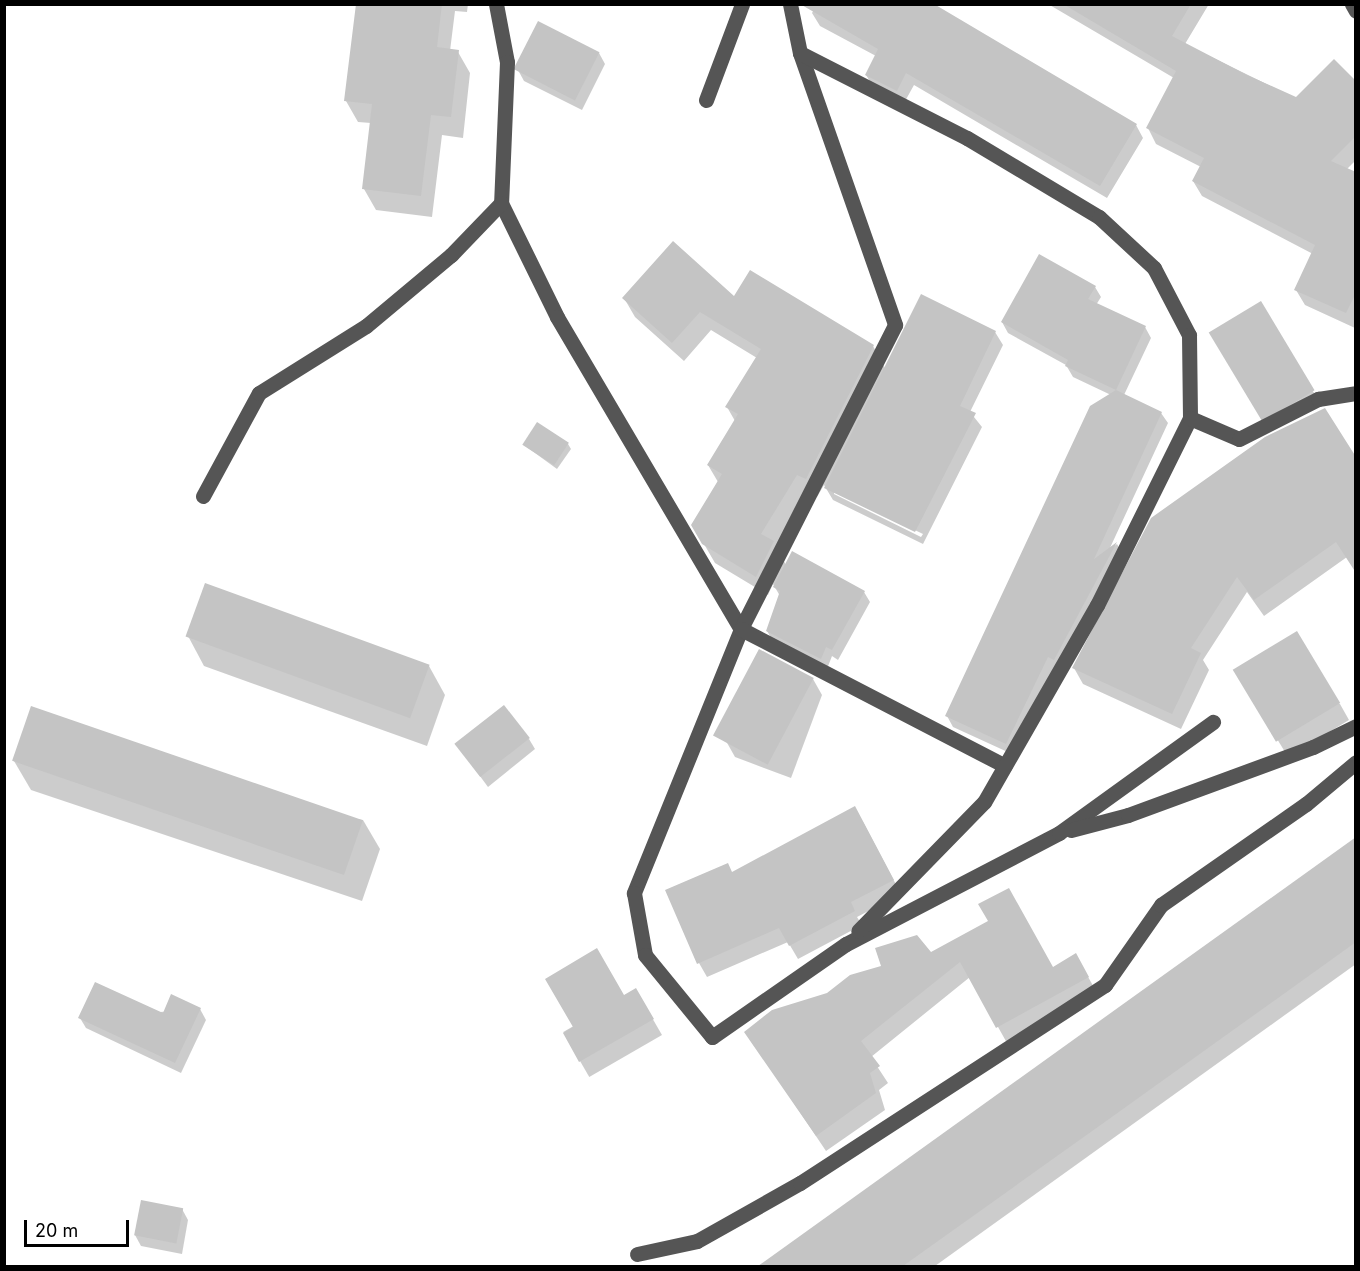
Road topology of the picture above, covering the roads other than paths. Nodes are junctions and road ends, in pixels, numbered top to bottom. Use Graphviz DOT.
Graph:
graph roads {
  1 [pos="496,4"];
  2 [pos="742,4"];
  3 [pos="790,4"];
  4 [pos="1352,4"];
  5 [pos="1356,11"];
  6 [pos="801,53"];
  7 [pos="706,100"];
  8 [pos="501,203"];
  9 [pos="1356,393"];
  10 [pos="1190,418"];
  11 [pos="203,496"];
  12 [pos="741,629"];
  13 [pos="1213,722"];
  14 [pos="1356,726"];
  15 [pos="1356,762"];
  16 [pos="1005,766"];
  17 [pos="1059,833"];
  18 [pos="846,944"];
  19 [pos="637,1254"];
  1 -- 8 [label="street"];
  2 -- 7 [label="street"];
  3 -- 6 [label="street"];
  4 -- 5 [label="street"];
  6 -- 10 [label="street"];
  6 -- 12 [label="street"];
  8 -- 11 [label="street"];
  8 -- 12 [label="street"];
  9 -- 10 [label="street"];
  10 -- 16 [label="street"];
  12 -- 16 [label="street"];
  12 -- 18 [label="street"];
  13 -- 17 [label="street"];
  14 -- 17 [label="street"];
  15 -- 19 [label="street"];
  16 -- 18 [label="street"];
  17 -- 18 [label="street"];
}
